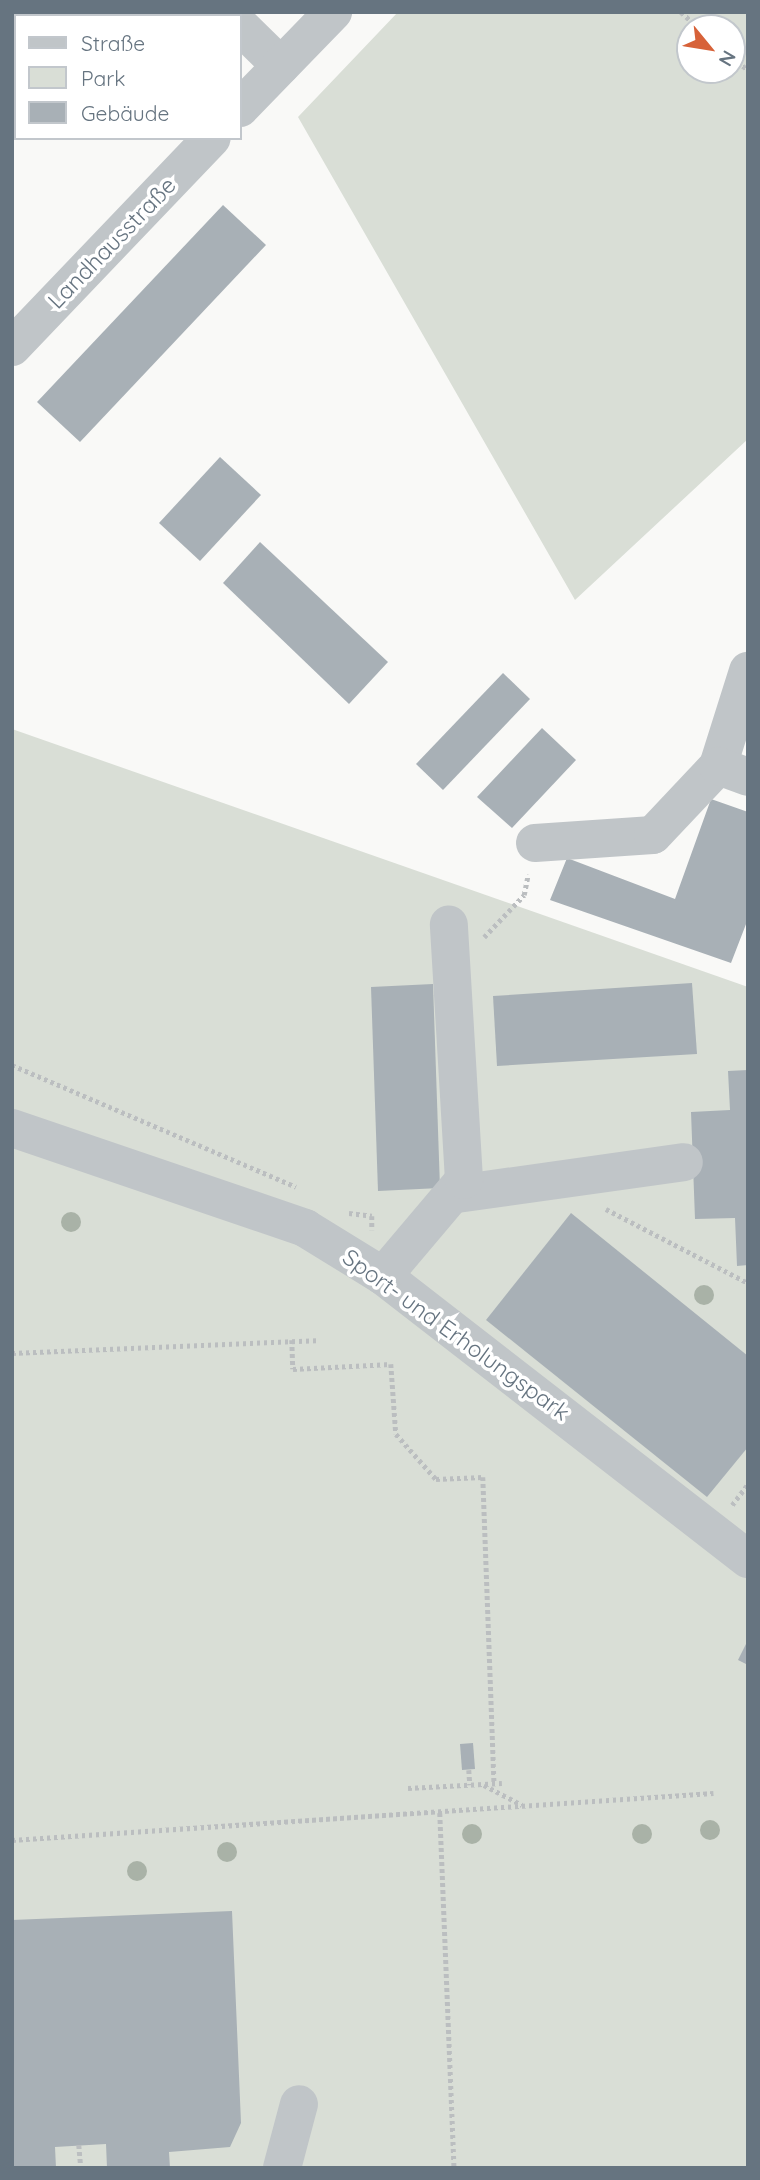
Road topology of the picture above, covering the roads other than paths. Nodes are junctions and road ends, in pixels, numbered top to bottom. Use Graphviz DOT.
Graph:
graph roads {
  1 [pos="333,12"];
  2 [pos="242,28"];
  3 [pos="281,66"];
  4 [pos="242,106"];
  5 [pos="210,140"];
  6 [pos="12,347"];
  7 [pos="748,671"];
  8 [pos="733,772"];
  9 [pos="535,843"];
  10 [pos="449,925"];
  11 [pos="12,1128"];
  12 [pos="684,1161"];
  13 [pos="457,1194"];
  14 [pos="378,1273"];
  15 [pos="748,1559"];
  16 [pos="299,2104"];
  17 [pos="282,2168"];
  1 -- 3 [label="street"];
  2 -- 3 [label="street"];
  3 -- 4 [label="street"];
  5 -- 6 [label="street, Landhausstraße"];
  7 -- 8 [label="street"];
  8 -- 9 [label="street"];
  10 -- 13 [label="street"];
  11 -- 14 [label="street, Sport- und Erholungspark"];
  12 -- 13 [label="street"];
  13 -- 14 [label="street"];
  14 -- 15 [label="street, Sport- und Erholungspark"];
  16 -- 17 [label="street"];
}
